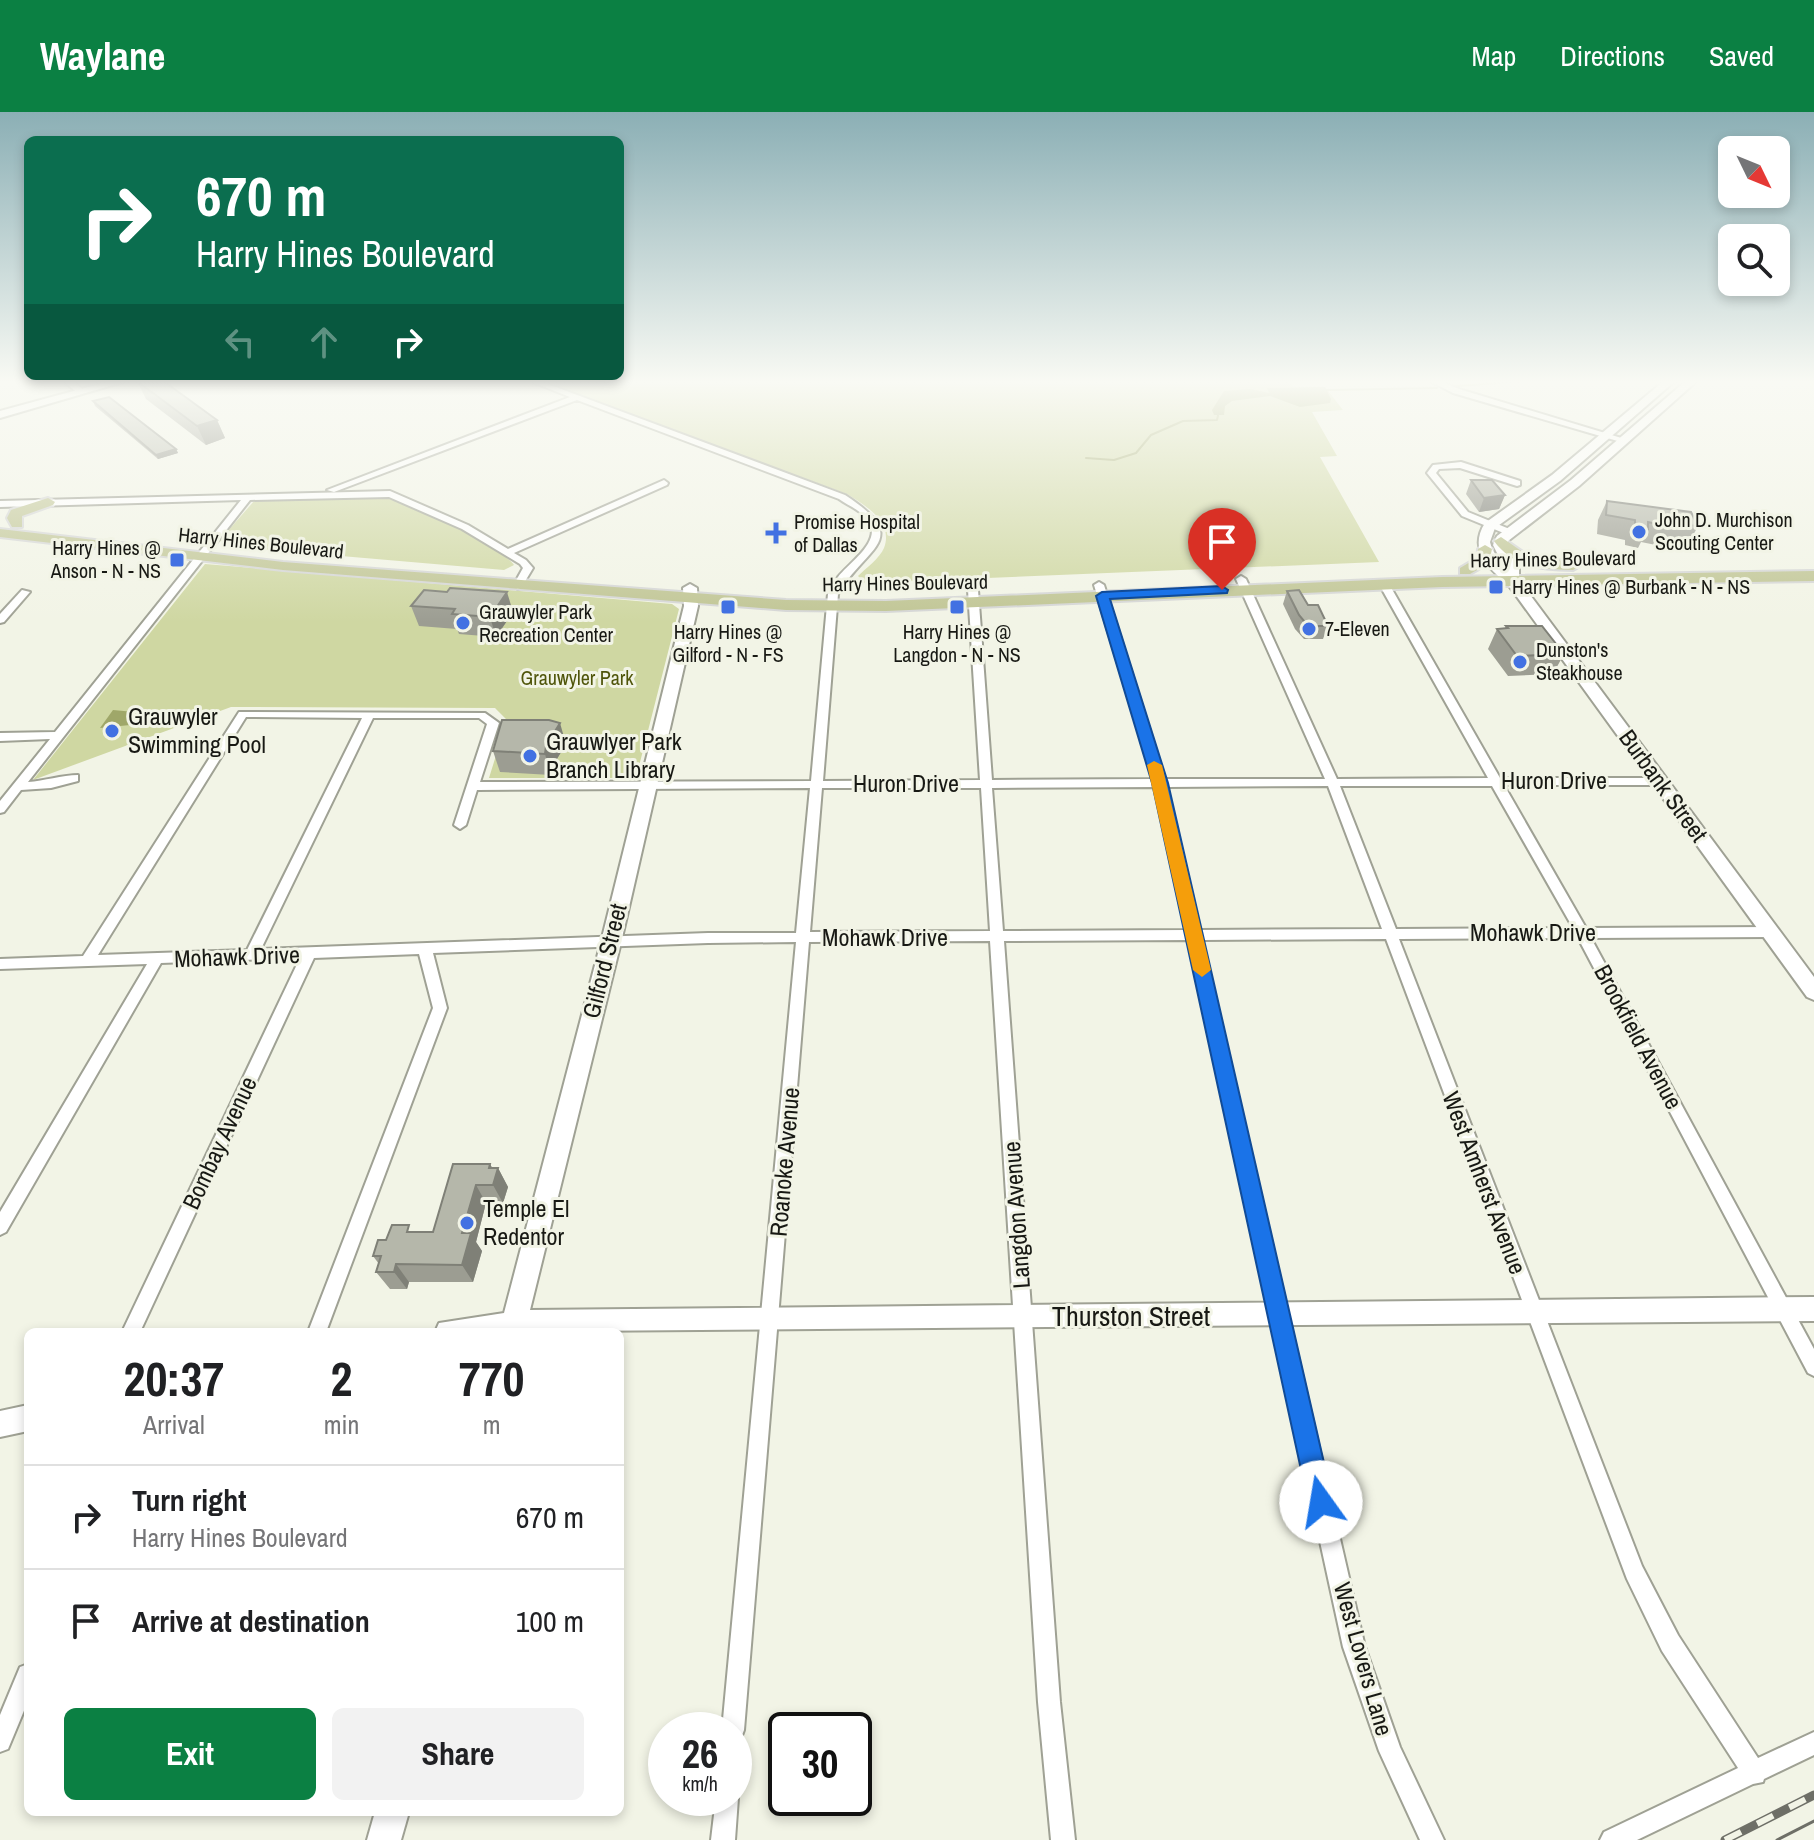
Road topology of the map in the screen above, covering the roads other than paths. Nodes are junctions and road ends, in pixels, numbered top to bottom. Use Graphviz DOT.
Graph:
graph roads {
  1 [pos="413,461"];
  2 [pos="746,461"];
  3 [pos="1576,461"];
  4 [pos="1600,461"];
  5 [pos="1566,469"];
  6 [pos="1584,475"];
  7 [pos="664,483"];
  8 [pos="1517,483"];
  9 [pos="390,487"];
  10 [pos="1539,490"];
  11 [pos="319,495"];
  12 [pos="248,497"];
  13 [pos="403,498"];
  14 [pos="48,502"];
  15 [pos="0,504"];
  16 [pos="1533,513"];
  17 [pos="0,521"];
  18 [pos="17,524"];
  19 [pos="1490,526"];
  20 [pos="0,533"];
  21 [pos="1505,536"];
  22 [pos="86,539"];
  23 [pos="1485,549"];
  24 [pos="508,552"];
  25 [pos="205,553"];
  26 [pos="1814,565"];
  27 [pos="1670,567"];
  28 [pos="1598,568"];
  29 [pos="1465,571"];
  30 [pos="1759,572"];
  31 [pos="1507,573"];
  32 [pos="1814,576"];
  33 [pos="1642,577"];
  34 [pos="522,581"];
  35 [pos="1243,584"];
  36 [pos="1384,584"];
  37 [pos="1100,591"];
  38 [pos="25,592"];
  39 [pos="690,594"];
  40 [pos="974,596"];
  41 [pos="833,600"];
  42 [pos="0,620"];
  43 [pos="369,714"];
  44 [pos="60,735"];
  45 [pos="0,737"];
  46 [pos="74,778"];
  47 [pos="1659,781"];
  48 [pos="1498,782"];
  49 [pos="1160,783"];
  50 [pos="1333,783"];
  51 [pos="988,784"];
  52 [pos="646,785"];
  53 [pos="816,785"];
  54 [pos="473,786"];
  55 [pos="17,787"];
  56 [pos="0,809"];
  57 [pos="460,825"];
  58 [pos="1771,932"];
  59 [pos="1582,933"];
  60 [pos="1389,935"];
  61 [pos="998,937"];
  62 [pos="1194,937"];
  63 [pos="805,938"];
  64 [pos="611,942"];
  65 [pos="426,948"];
  66 [pos="309,954"];
  67 [pos="251,956"];
  68 [pos="156,960"];
  69 [pos="87,961"];
  70 [pos="0,964"];
  71 [pos="1814,992"];
  72 [pos="0,1227"];
  73 [pos="1814,1309"];
  74 [pos="1783,1310"];
  75 [pos="1534,1314"];
  76 [pos="1277,1315"];
  77 [pos="1024,1317"];
  78 [pos="771,1318"];
  79 [pos="133,1328"];
  80 [pos="319,1328"];
  81 [pos="513,1328"];
  82 [pos="1814,1367"];
  83 [pos="24,1419"];
  84 [pos="0,1424"];
  85 [pos="24,1692"];
  86 [pos="735,1712"];
  87 [pos="19,1714"];
  88 [pos="0,1741"];
  89 [pos="1814,1743"];
  90 [pos="1755,1774"];
  91 [pos="391,1816"];
  92 [pos="725,1816"];
  93 [pos="384,1840"];
  94 [pos="723,1840"];
  95 [pos="1063,1840"];
  96 [pos="1432,1840"];
  97 [pos="1612,1840"];
  1 -- 11 [label="street"];
  2 -- 41 [label="street"];
  3 -- 5 [label="street"];
  4 -- 6 [label="street"];
  5 -- 6 [label="street"];
  5 -- 10 [label="street"];
  6 -- 16 [label="street"];
  7 -- 24 [label="street"];
  8 -- 19 [label="street"];
  9 -- 13 [label="street"];
  10 -- 16 [label="street"];
  10 -- 19 [label="street"];
  11 -- 12 [label="street"];
  11 -- 13 [label="street"];
  12 -- 14 [label="street"];
  12 -- 25 [label="street"];
  13 -- 24 [label="street"];
  14 -- 15 [label="street"];
  14 -- 18 [label="main road"];
  16 -- 21 [label="street"];
  17 -- 18 [label="main road, Harry Hines Boulevard"];
  18 -- 22 [label="main road, Harry Hines Boulevard"];
  19 -- 21 [label="street"];
  19 -- 23 [label="street"];
  20 -- 22 [label="main road, Harry Hines Boulevard"];
  21 -- 28 [label="main road"];
  21 -- 31 [label="street"];
  22 -- 25 [label="main road, Harry Hines Boulevard"];
  23 -- 29 [label="main road"];
  23 -- 31 [label="street"];
  24 -- 34 [label="street"];
  25 -- 34 [label="main road, Harry Hines Boulevard"];
  25 -- 44 [label="street"];
  26 -- 30 [label="main road, Harry Hines Boulevard"];
  27 -- 28 [label="main road, Harry Hines Boulevard"];
  27 -- 30 [label="main road, Harry Hines Boulevard"];
  27 -- 33 [label="main road"];
  28 -- 31 [label="main road, Harry Hines Boulevard"];
  29 -- 31 [label="main road, Harry Hines Boulevard"];
  29 -- 35 [label="main road, Harry Hines Boulevard"];
  30 -- 32 [label="main road, Harry Hines Boulevard"];
  30 -- 33 [label="main road, Harry Hines Boulevard"];
  31 -- 33 [label="main road, Harry Hines Boulevard"];
  31 -- 36 [label="main road, Harry Hines Boulevard"];
  31 -- 47 [label="street, Burbank Street"];
  34 -- 39 [label="main road, Harry Hines Boulevard"];
  35 -- 36 [label="main road, Harry Hines Boulevard"];
  35 -- 37 [label="main road, Harry Hines Boulevard"];
  35 -- 50 [label="street, West Amherst Avenue"];
  36 -- 48 [label="street, Brookfield Avenue"];
  37 -- 40 [label="main road, Harry Hines Boulevard"];
  37 -- 49 [label="street, West Lovers Lane"];
  38 -- 42 [label="street"];
  39 -- 41 [label="main road, Harry Hines Boulevard"];
  39 -- 52 [label="street, Gilford Street"];
  40 -- 41 [label="main road, Harry Hines Boulevard"];
  40 -- 51 [label="street, Langdon Avenue"];
  41 -- 53 [label="street, Roanoke Avenue"];
  43 -- 54 [label="street"];
  43 -- 67 [label="street"];
  43 -- 69 [label="street"];
  44 -- 45 [label="street"];
  44 -- 55 [label="street"];
  46 -- 55 [label="street"];
  47 -- 48 [label="street, Huron Drive"];
  47 -- 58 [label="street, Burbank Street"];
  48 -- 50 [label="street, Huron Drive"];
  48 -- 59 [label="street, Brookfield Avenue"];
  49 -- 50 [label="street, Huron Drive"];
  49 -- 51 [label="street, Huron Drive"];
  49 -- 62 [label="street, West Lovers Lane"];
  50 -- 60 [label="street, West Amherst Avenue"];
  51 -- 53 [label="street, Huron Drive"];
  51 -- 61 [label="street, Langdon Avenue"];
  52 -- 53 [label="street, Huron Drive"];
  52 -- 54 [label="street, Huron Drive"];
  52 -- 64 [label="street, Gilford Street"];
  53 -- 63 [label="street, Roanoke Avenue"];
  54 -- 57 [label="street"];
  55 -- 56 [label="street"];
  58 -- 59 [label="street, Mohawk Drive"];
  58 -- 71 [label="street, Burbank Street"];
  59 -- 60 [label="street, Mohawk Drive"];
  59 -- 74 [label="street, Brookfield Avenue"];
  60 -- 62 [label="street, Mohawk Drive"];
  60 -- 75 [label="street, West Amherst Avenue"];
  61 -- 62 [label="street, Mohawk Drive"];
  61 -- 63 [label="street, Mohawk Drive"];
  61 -- 77 [label="street, Langdon Avenue"];
  62 -- 76 [label="street, West Lovers Lane"];
  63 -- 64 [label="street, Mohawk Drive"];
  63 -- 78 [label="street, Roanoke Avenue"];
  64 -- 65 [label="street, Mohawk Drive"];
  64 -- 81 [label="street, Gilford Street"];
  65 -- 66 [label="street, Mohawk Drive"];
  65 -- 80 [label="street"];
  66 -- 67 [label="street, Mohawk Drive"];
  66 -- 79 [label="street, Bombay Avenue"];
  67 -- 68 [label="street, Mohawk Drive"];
  68 -- 69 [label="street, Mohawk Drive"];
  68 -- 72 [label="street"];
  69 -- 70 [label="street, Mohawk Drive"];
  73 -- 74 [label="street, Thurston Street"];
  74 -- 75 [label="street, Thurston Street"];
  74 -- 82 [label="street, Brookfield Avenue"];
  75 -- 76 [label="street, Thurston Street"];
  75 -- 90 [label="street, West Amherst Avenue"];
  76 -- 77 [label="street, Thurston Street"];
  76 -- 96 [label="street, West Lovers Lane"];
  77 -- 78 [label="street, Thurston Street"];
  77 -- 95 [label="street, Langdon Avenue"];
  78 -- 81 [label="street, Thurston Street"];
  78 -- 86 [label="street, Roanoke Avenue"];
  83 -- 84 [label="street"];
  85 -- 87 [label="street"];
  87 -- 88 [label="street"];
  89 -- 90 [label="street"];
  90 -- 97 [label="street"];
  91 -- 93 [label="street"];
  92 -- 94 [label="street"];
}
